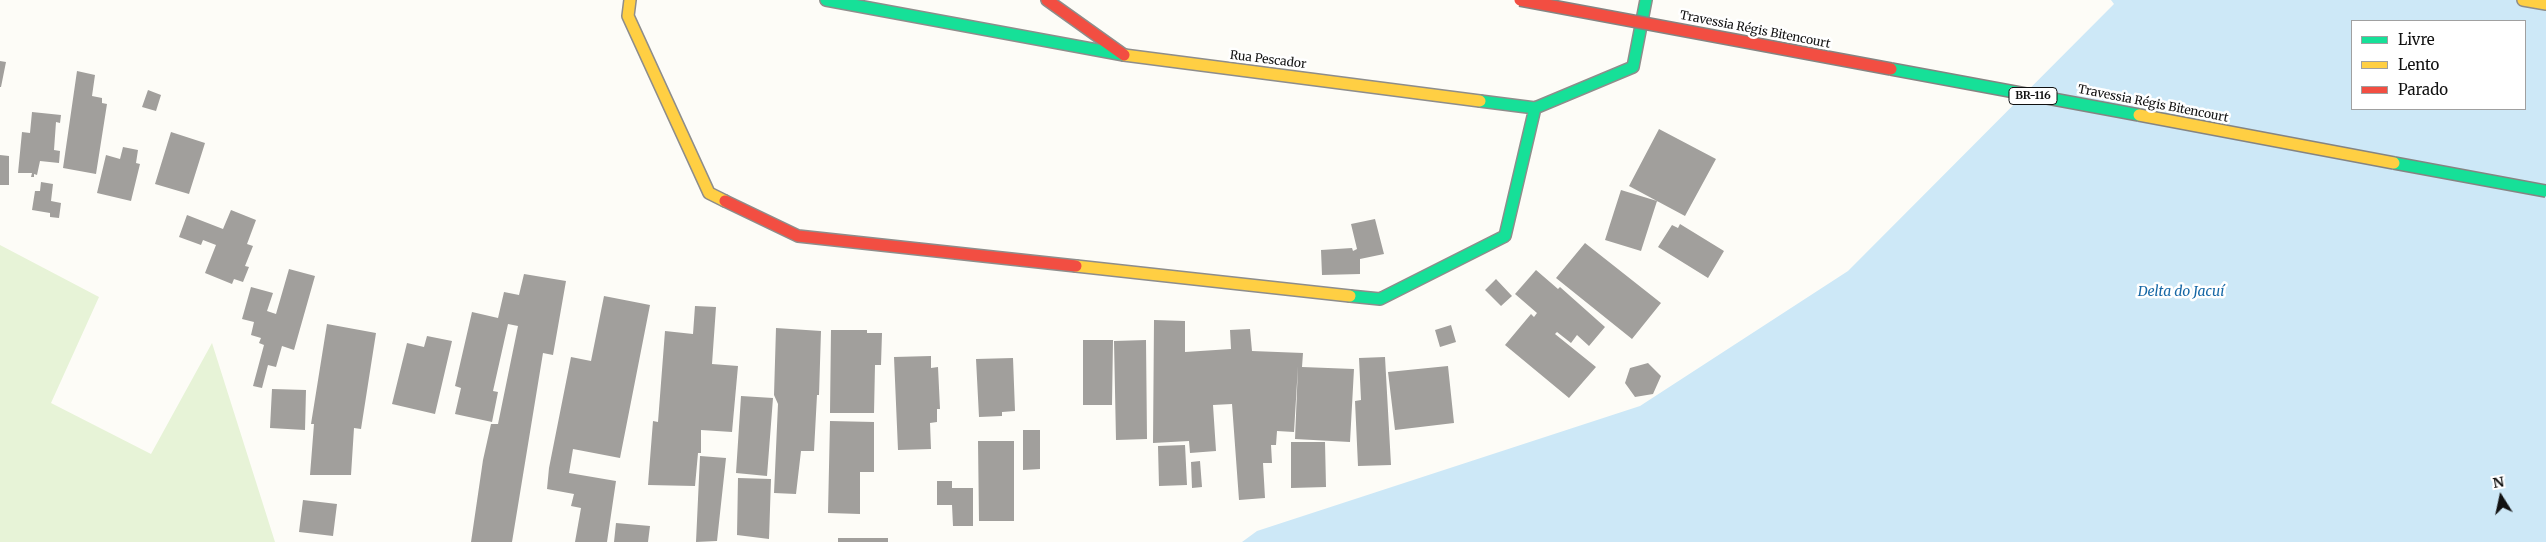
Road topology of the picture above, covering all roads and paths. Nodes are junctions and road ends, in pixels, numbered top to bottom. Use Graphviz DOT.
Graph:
graph roads {
  1 [pos="630,0"];
  2 [pos="826,0"];
  3 [pos="1047,0"];
  4 [pos="1520,0"];
  5 [pos="1646,0"];
  6 [pos="2522,0"];
  7 [pos="2546,4"];
  8 [pos="1124,55"];
  9 [pos="1534,108"];
  10 [pos="2546,191"];
  1 -- 9 [label="main road"];
  2 -- 8 [label="main road, Rua Pescador"];
  3 -- 8 [label="main road"];
  4 -- 10 [label="main road, Travessia Régis Bitencourt / BR-116, bridge"];
  5 -- 9 [label="main road, Rua Pescador"];
  6 -- 7 [label="main road"];
  8 -- 9 [label="main road, Rua Pescador"];
}
